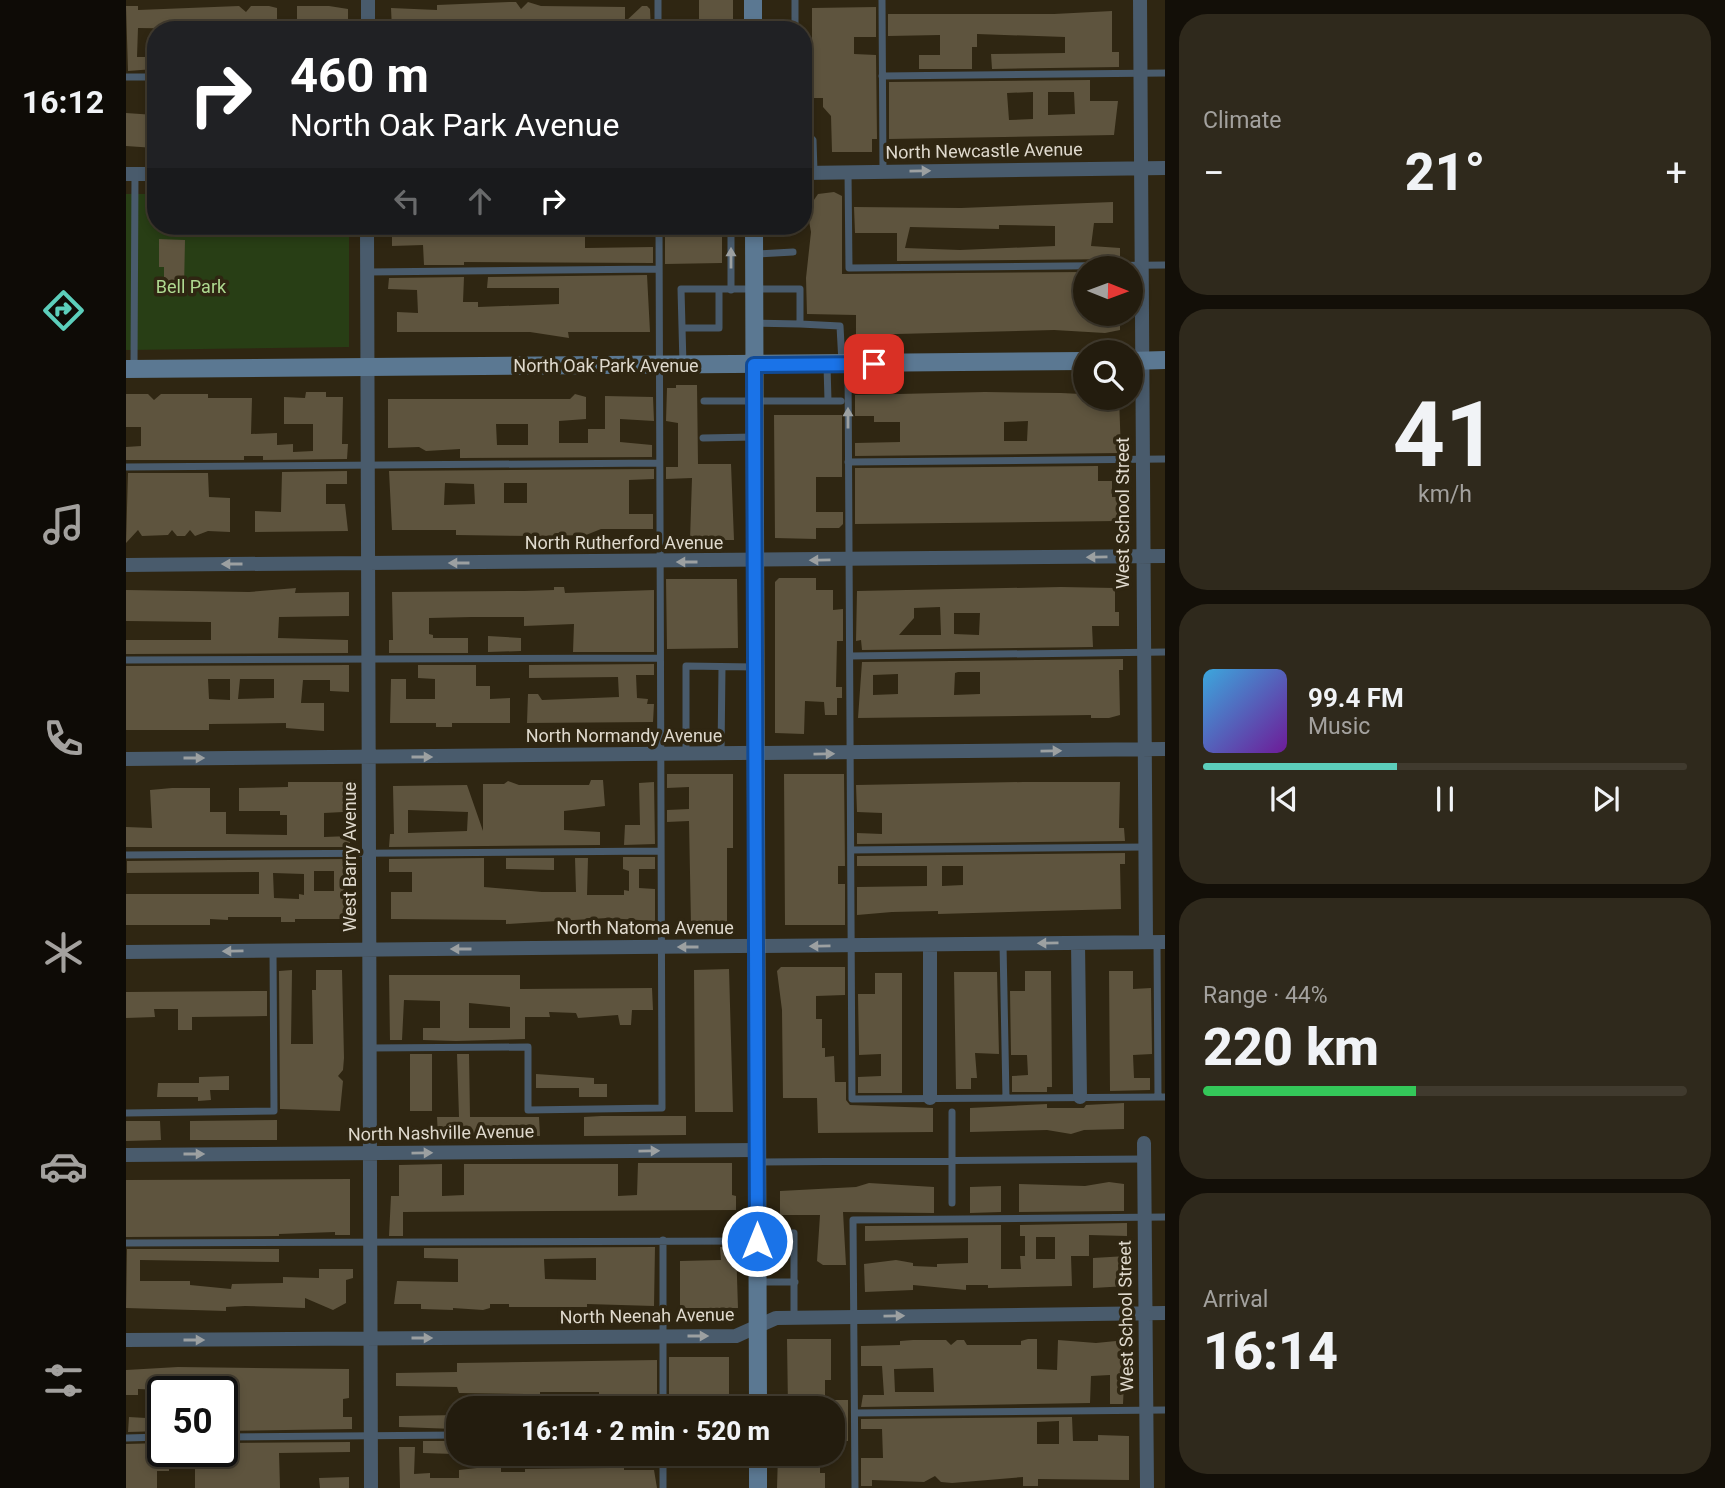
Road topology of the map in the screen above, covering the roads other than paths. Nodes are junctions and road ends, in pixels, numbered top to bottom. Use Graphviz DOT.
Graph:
graph roads {
  1 [pos="368,0"];
  2 [pos="658,0"];
  3 [pos="753,0"];
  4 [pos="795,0"];
  5 [pos="882,0"];
  6 [pos="1140,0"];
  7 [pos="368,21"];
  8 [pos="658,21"];
  9 [pos="753,21"];
  10 [pos="794,21"];
  11 [pos="1140,73"];
  12 [pos="1165,73"];
  13 [pos="882,76"];
  14 [pos="126,77"];
  15 [pos="147,77"];
  16 [pos="1165,168"];
  17 [pos="1140,169"];
  18 [pos="848,172"];
  19 [pos="883,172"];
  20 [pos="812,173"];
  21 [pos="130,174"];
  22 [pos="367,235"];
  23 [pos="659,235"];
  24 [pos="731,235"];
  25 [pos="754,235"];
  26 [pos="793,252"];
  27 [pos="754,254"];
  28 [pos="1141,256"];
  29 [pos="1143,265"];
  30 [pos="1165,265"];
  31 [pos="1073,266"];
  32 [pos="659,269"];
  33 [pos="367,272"];
  34 [pos="719,289"];
  35 [pos="731,290"];
  36 [pos="754,290"];
  37 [pos="754,323"];
  38 [pos="800,324"];
  39 [pos="682,328"];
  40 [pos="1165,360"];
  41 [pos="1073,361"];
  42 [pos="1143,361"];
  43 [pos="839,364"];
  44 [pos="683,365"];
  45 [pos="754,365"];
  46 [pos="659,366"];
  47 [pos="367,367"];
  48 [pos="130,369"];
  49 [pos="704,401"];
  50 [pos="828,401"];
  51 [pos="841,401"];
  52 [pos="754,402"];
  53 [pos="1139,410"];
  54 [pos="754,437"];
  55 [pos="703,438"];
  56 [pos="1142,459"];
  57 [pos="1165,459"];
  58 [pos="848,462"];
  59 [pos="659,463"];
  60 [pos="368,465"];
  61 [pos="126,467"];
  62 [pos="1143,556"];
  63 [pos="1165,556"];
  64 [pos="849,560"];
  65 [pos="755,561"];
  66 [pos="660,562"];
  67 [pos="368,564"];
  68 [pos="126,565"];
  69 [pos="1165,652"];
  70 [pos="1144,653"];
  71 [pos="850,656"];
  72 [pos="660,658"];
  73 [pos="369,659"];
  74 [pos="126,660"];
  75 [pos="722,667"];
  76 [pos="755,667"];
  77 [pos="1145,750"];
  78 [pos="1165,750"];
  79 [pos="850,754"];
  80 [pos="660,755"];
  81 [pos="686,755"];
  82 [pos="721,755"];
  83 [pos="756,755"];
  84 [pos="369,757"];
  85 [pos="126,759"];
  86 [pos="1145,847"];
  87 [pos="851,850"];
  88 [pos="661,851"];
  89 [pos="369,853"];
  90 [pos="126,855"];
  91 [pos="1156,942"];
  92 [pos="1078,943"];
  93 [pos="1003,944"];
  94 [pos="930,945"];
  95 [pos="851,946"];
  96 [pos="661,947"];
  97 [pos="756,947"];
  98 [pos="273,950"];
  99 [pos="369,950"];
  100 [pos="126,952"];
  101 [pos="369,1048"];
  102 [pos="1080,1097"];
  103 [pos="1162,1097"];
  104 [pos="930,1098"];
  105 [pos="1006,1098"];
  106 [pos="952,1112"];
  107 [pos="126,1113"];
  108 [pos="1144,1143"];
  109 [pos="369,1153"];
  110 [pos="126,1154"];
  111 [pos="757,1156"];
  112 [pos="1144,1159"];
  113 [pos="952,1161"];
  114 [pos="952,1203"];
  115 [pos="1144,1217"];
  116 [pos="1165,1217"];
  117 [pos="757,1236"];
  118 [pos="663,1240"];
  119 [pos="369,1242"];
  120 [pos="126,1243"];
  121 [pos="757,1282"];
  122 [pos="795,1282"];
  123 [pos="1165,1313"];
  124 [pos="1145,1314"];
  125 [pos="794,1317"];
  126 [pos="854,1317"];
  127 [pos="758,1326"];
  128 [pos="663,1337"];
  129 [pos="370,1339"];
  130 [pos="126,1340"];
  131 [pos="663,1396"];
  132 [pos="758,1396"];
  133 [pos="1165,1409"];
  134 [pos="1147,1410"];
  135 [pos="855,1413"];
  136 [pos="370,1435"];
  137 [pos="446,1435"];
  138 [pos="126,1437"];
  139 [pos="147,1437"];
  140 [pos="238,1437"];
  141 [pos="663,1466"];
  142 [pos="758,1466"];
  143 [pos="371,1488"];
  144 [pos="663,1488"];
  145 [pos="758,1488"];
  146 [pos="855,1488"];
  147 [pos="1147,1488"];
  1 -- 7 [label="street"];
  2 -- 8 [label="lane"];
  3 -- 9 [label="main road"];
  4 -- 10 [label="lane"];
  5 -- 13 [label="lane"];
  6 -- 11 [label="street, West School Street"];
  11 -- 12 [label="lane"];
  11 -- 13 [label="lane"];
  11 -- 17 [label="street, West School Street"];
  13 -- 19 [label="lane"];
  14 -- 15 [label="lane"];
  16 -- 17 [label="street, North Newcastle Avenue"];
  19 -- 17 [label="street, North Newcastle Avenue, one-way"];
  17 -- 28 [label="street, West School Street"];
  18 -- 19 [label="street, North Newcastle Avenue"];
  18 -- 20 [label="street, North Newcastle Avenue"];
  18 -- 31 [label="lane"];
  21 -- 48 [label="lane"];
  22 -- 33 [label="street, West Barry Avenue"];
  23 -- 32 [label="lane"];
  35 -- 24 [label="lane, one-way"];
  25 -- 27 [label="main road"];
  26 -- 27 [label="lane"];
  27 -- 36 [label="main road"];
  29 -- 30 [label="lane"];
  32 -- 33 [label="lane"];
  32 -- 46 [label="lane"];
  33 -- 47 [label="street, West Barry Avenue"];
  34 -- 35 [label="lane"];
  34 -- 39 [label="lane"];
  34 -- 39 [label="lane"];
  35 -- 36 [label="lane"];
  36 -- 37 [label="main road"];
  36 -- 38 [label="lane"];
  37 -- 38 [label="lane"];
  37 -- 45 [label="main road"];
  38 -- 43 [label="lane"];
  39 -- 44 [label="lane"];
  40 -- 42 [label="main road"];
  41 -- 43 [label="main road, North Oak Park Avenue"];
  43 -- 45 [label="main road, North Oak Park Avenue"];
  43 -- 50 [label="lane"];
  58 -- 43 [label="lane, one-way"];
  44 -- 45 [label="main road, North Oak Park Avenue"];
  44 -- 46 [label="main road, North Oak Park Avenue"];
  45 -- 52 [label="main road"];
  46 -- 47 [label="main road, North Oak Park Avenue"];
  46 -- 59 [label="lane"];
  47 -- 48 [label="main road, North Oak Park Avenue"];
  47 -- 60 [label="street, West Barry Avenue"];
  49 -- 52 [label="lane"];
  50 -- 51 [label="lane"];
  50 -- 52 [label="lane"];
  52 -- 54 [label="main road"];
  53 -- 56 [label="street, West School Street"];
  54 -- 55 [label="lane"];
  54 -- 65 [label="main road"];
  56 -- 57 [label="lane"];
  56 -- 58 [label="lane"];
  56 -- 62 [label="street, West School Street"];
  58 -- 64 [label="lane"];
  59 -- 60 [label="lane"];
  59 -- 66 [label="lane"];
  60 -- 61 [label="lane"];
  60 -- 67 [label="street, West Barry Avenue"];
  62 -- 63 [label="street, North Rutherford Avenue"];
  62 -- 64 [label="street, North Rutherford Avenue, one-way"];
  62 -- 70 [label="street, West School Street"];
  64 -- 65 [label="street, North Rutherford Avenue, one-way"];
  64 -- 71 [label="lane"];
  65 -- 66 [label="street, North Rutherford Avenue, one-way"];
  65 -- 76 [label="main road"];
  66 -- 67 [label="street, North Rutherford Avenue, one-way"];
  66 -- 72 [label="lane"];
  67 -- 68 [label="street, North Rutherford Avenue, one-way"];
  67 -- 73 [label="street, West Barry Avenue"];
  69 -- 70 [label="lane"];
  70 -- 71 [label="lane"];
  70 -- 77 [label="street, West School Street"];
  71 -- 79 [label="lane"];
  72 -- 73 [label="lane"];
  72 -- 80 [label="lane"];
  73 -- 74 [label="lane"];
  73 -- 84 [label="street, West Barry Avenue"];
  75 -- 76 [label="lane"];
  75 -- 81 [label="lane"];
  75 -- 82 [label="lane"];
  76 -- 83 [label="main road"];
  77 -- 78 [label="street, North Normandy Avenue"];
  79 -- 77 [label="street, North Normandy Avenue, one-way"];
  77 -- 86 [label="street, West School Street"];
  83 -- 79 [label="street, North Normandy Avenue, one-way"];
  79 -- 87 [label="lane"];
  80 -- 81 [label="street, North Normandy Avenue"];
  84 -- 80 [label="street, North Normandy Avenue, one-way"];
  80 -- 88 [label="lane"];
  81 -- 82 [label="street, North Normandy Avenue"];
  82 -- 83 [label="street, North Normandy Avenue"];
  83 -- 97 [label="main road"];
  85 -- 84 [label="street, North Normandy Avenue, one-way"];
  84 -- 89 [label="street, West Barry Avenue"];
  86 -- 87 [label="lane"];
  86 -- 91 [label="street, West School Street"];
  87 -- 95 [label="lane"];
  88 -- 89 [label="lane"];
  88 -- 96 [label="lane"];
  89 -- 90 [label="lane"];
  89 -- 99 [label="street, West Barry Avenue"];
  91 -- 92 [label="street, North Natoma Avenue"];
  91 -- 103 [label="lane"];
  92 -- 93 [label="street, North Natoma Avenue, one-way"];
  92 -- 102 [label="street"];
  93 -- 94 [label="street, North Natoma Avenue"];
  93 -- 105 [label="lane"];
  94 -- 95 [label="street, North Natoma Avenue"];
  94 -- 104 [label="street"];
  95 -- 97 [label="street, North Natoma Avenue, one-way"];
  95 -- 104 [label="lane"];
  97 -- 96 [label="street, North Natoma Avenue, one-way"];
  96 -- 99 [label="street, North Natoma Avenue, one-way"];
  96 -- 101 [label="lane"];
  97 -- 111 [label="main road"];
  98 -- 99 [label="street, North Natoma Avenue"];
  98 -- 100 [label="street, North Natoma Avenue, one-way"];
  98 -- 107 [label="lane"];
  99 -- 101 [label="street, West Barry Avenue"];
  101 -- 109 [label="street, West Barry Avenue"];
  102 -- 103 [label="lane"];
  102 -- 105 [label="lane"];
  104 -- 105 [label="lane"];
  106 -- 113 [label="lane"];
  108 -- 112 [label="street, West School Street"];
  110 -- 109 [label="street, North Nashville Avenue, one-way"];
  109 -- 111 [label="street, North Nashville Avenue, one-way"];
  109 -- 119 [label="street, West Barry Avenue"];
  111 -- 113 [label="lane"];
  111 -- 117 [label="main road"];
  112 -- 113 [label="lane"];
  112 -- 115 [label="street, West School Street"];
  113 -- 114 [label="lane"];
  115 -- 116 [label="lane"];
  115 -- 124 [label="street, West School Street"];
  115 -- 126 [label="lane"];
  117 -- 118 [label="lane"];
  117 -- 121 [label="main road"];
  117 -- 122 [label="lane"];
  118 -- 119 [label="lane"];
  118 -- 128 [label="lane"];
  119 -- 120 [label="lane"];
  119 -- 129 [label="street, West Barry Avenue"];
  121 -- 122 [label="lane"];
  121 -- 127 [label="main road"];
  122 -- 125 [label="lane"];
  123 -- 124 [label="street, North Neenah Avenue"];
  126 -- 124 [label="street, North Neenah Avenue, one-way"];
  124 -- 134 [label="street, West School Street"];
  125 -- 126 [label="street, North Neenah Avenue"];
  125 -- 127 [label="street, North Neenah Avenue"];
  126 -- 135 [label="lane"];
  128 -- 127 [label="street, North Neenah Avenue, one-way"];
  127 -- 132 [label="main road"];
  129 -- 128 [label="street, North Neenah Avenue, one-way"];
  128 -- 131 [label="lane"];
  130 -- 129 [label="street, North Neenah Avenue, one-way"];
  129 -- 136 [label="street, West Barry Avenue"];
  133 -- 134 [label="lane"];
  134 -- 135 [label="lane"];
  134 -- 147 [label="street, West School Street"];
  135 -- 146 [label="lane"];
  136 -- 137 [label="lane"];
  136 -- 140 [label="lane"];
  136 -- 143 [label="street, West Barry Avenue"];
  138 -- 139 [label="lane"];
  141 -- 144 [label="lane"];
  142 -- 145 [label="main road"];
}
